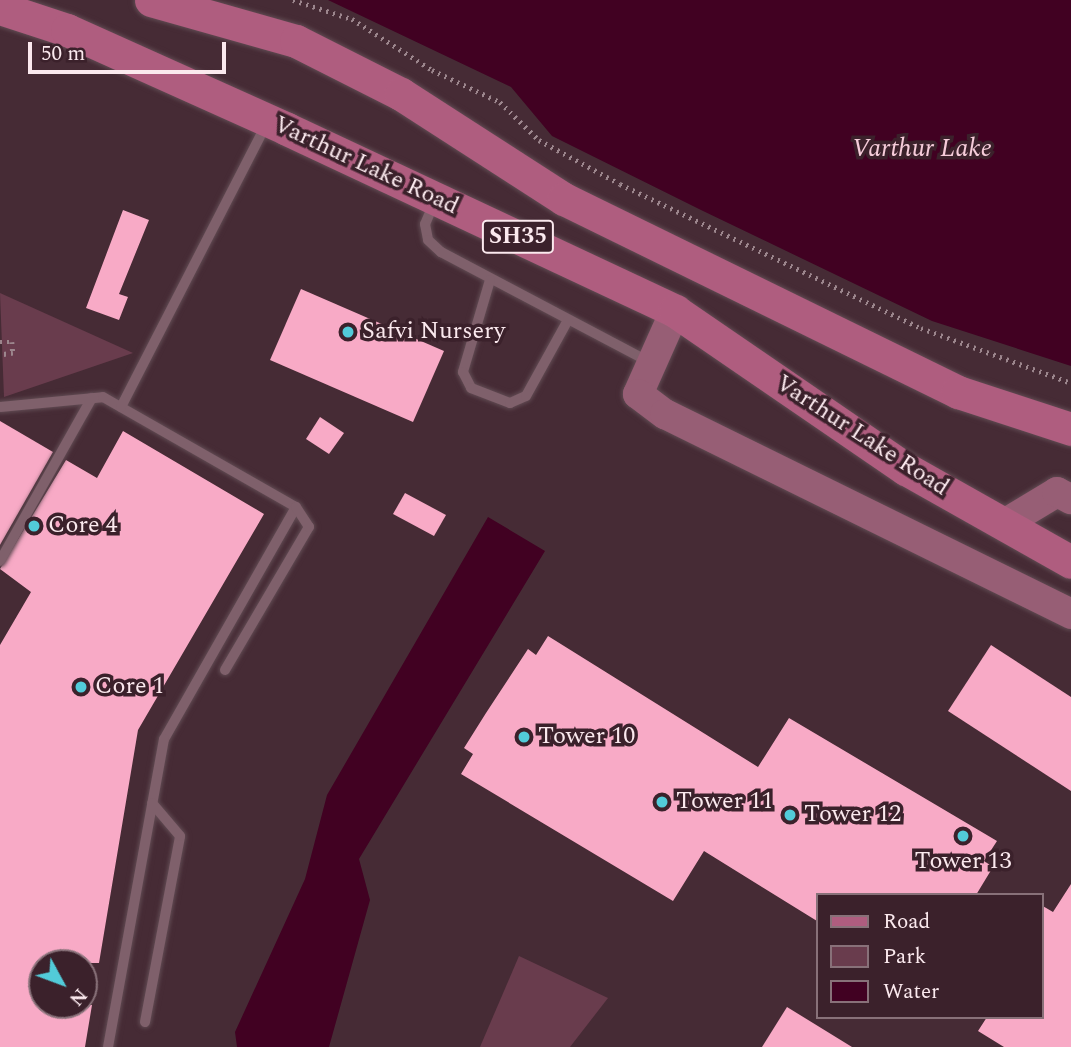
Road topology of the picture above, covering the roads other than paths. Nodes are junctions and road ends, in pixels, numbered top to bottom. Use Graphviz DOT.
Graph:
graph roads {
  1 [pos="151,0"];
  2 [pos="0,8"];
  3 [pos="268,120"];
  4 [pos="436,198"];
  5 [pos="490,280"];
  6 [pos="675,311"];
  7 [pos="568,320"];
  8 [pos="652,363"];
  9 [pos="92,398"];
  10 [pos="0,407"];
  11 [pos="121,407"];
  12 [pos="1071,429"];
  13 [pos="1071,499"];
  14 [pos="296,507"];
  15 [pos="1004,524"];
  16 [pos="0,561"];
  17 [pos="1071,562"];
  18 [pos="1071,614"];
  19 [pos="225,670"];
  20 [pos="152,803"];
  21 [pos="145,1022"];
  22 [pos="108,1047"];
  1 -- 12 [label="main road, SH35"];
  2 -- 3 [label="main road, Varthur Lake Road / SH35"];
  3 -- 4 [label="main road, Varthur Lake Road / SH35"];
  3 -- 11 [label="lane"];
  4 -- 5 [label="lane"];
  4 -- 6 [label="main road, Varthur Lake Road / SH35"];
  5 -- 7 [label="lane"];
  5 -- 7 [label="lane"];
  6 -- 8 [label="street"];
  6 -- 15 [label="main road, Varthur Lake Road / SH35"];
  7 -- 8 [label="lane"];
  8 -- 18 [label="street"];
  9 -- 10 [label="lane"];
  9 -- 11 [label="lane"];
  9 -- 16 [label="lane"];
  11 -- 14 [label="lane"];
  13 -- 15 [label="street"];
  14 -- 19 [label="lane"];
  14 -- 20 [label="lane"];
  15 -- 17 [label="main road, Varthur Lake Road / SH35"];
  20 -- 21 [label="lane"];
  20 -- 22 [label="lane"];
}
